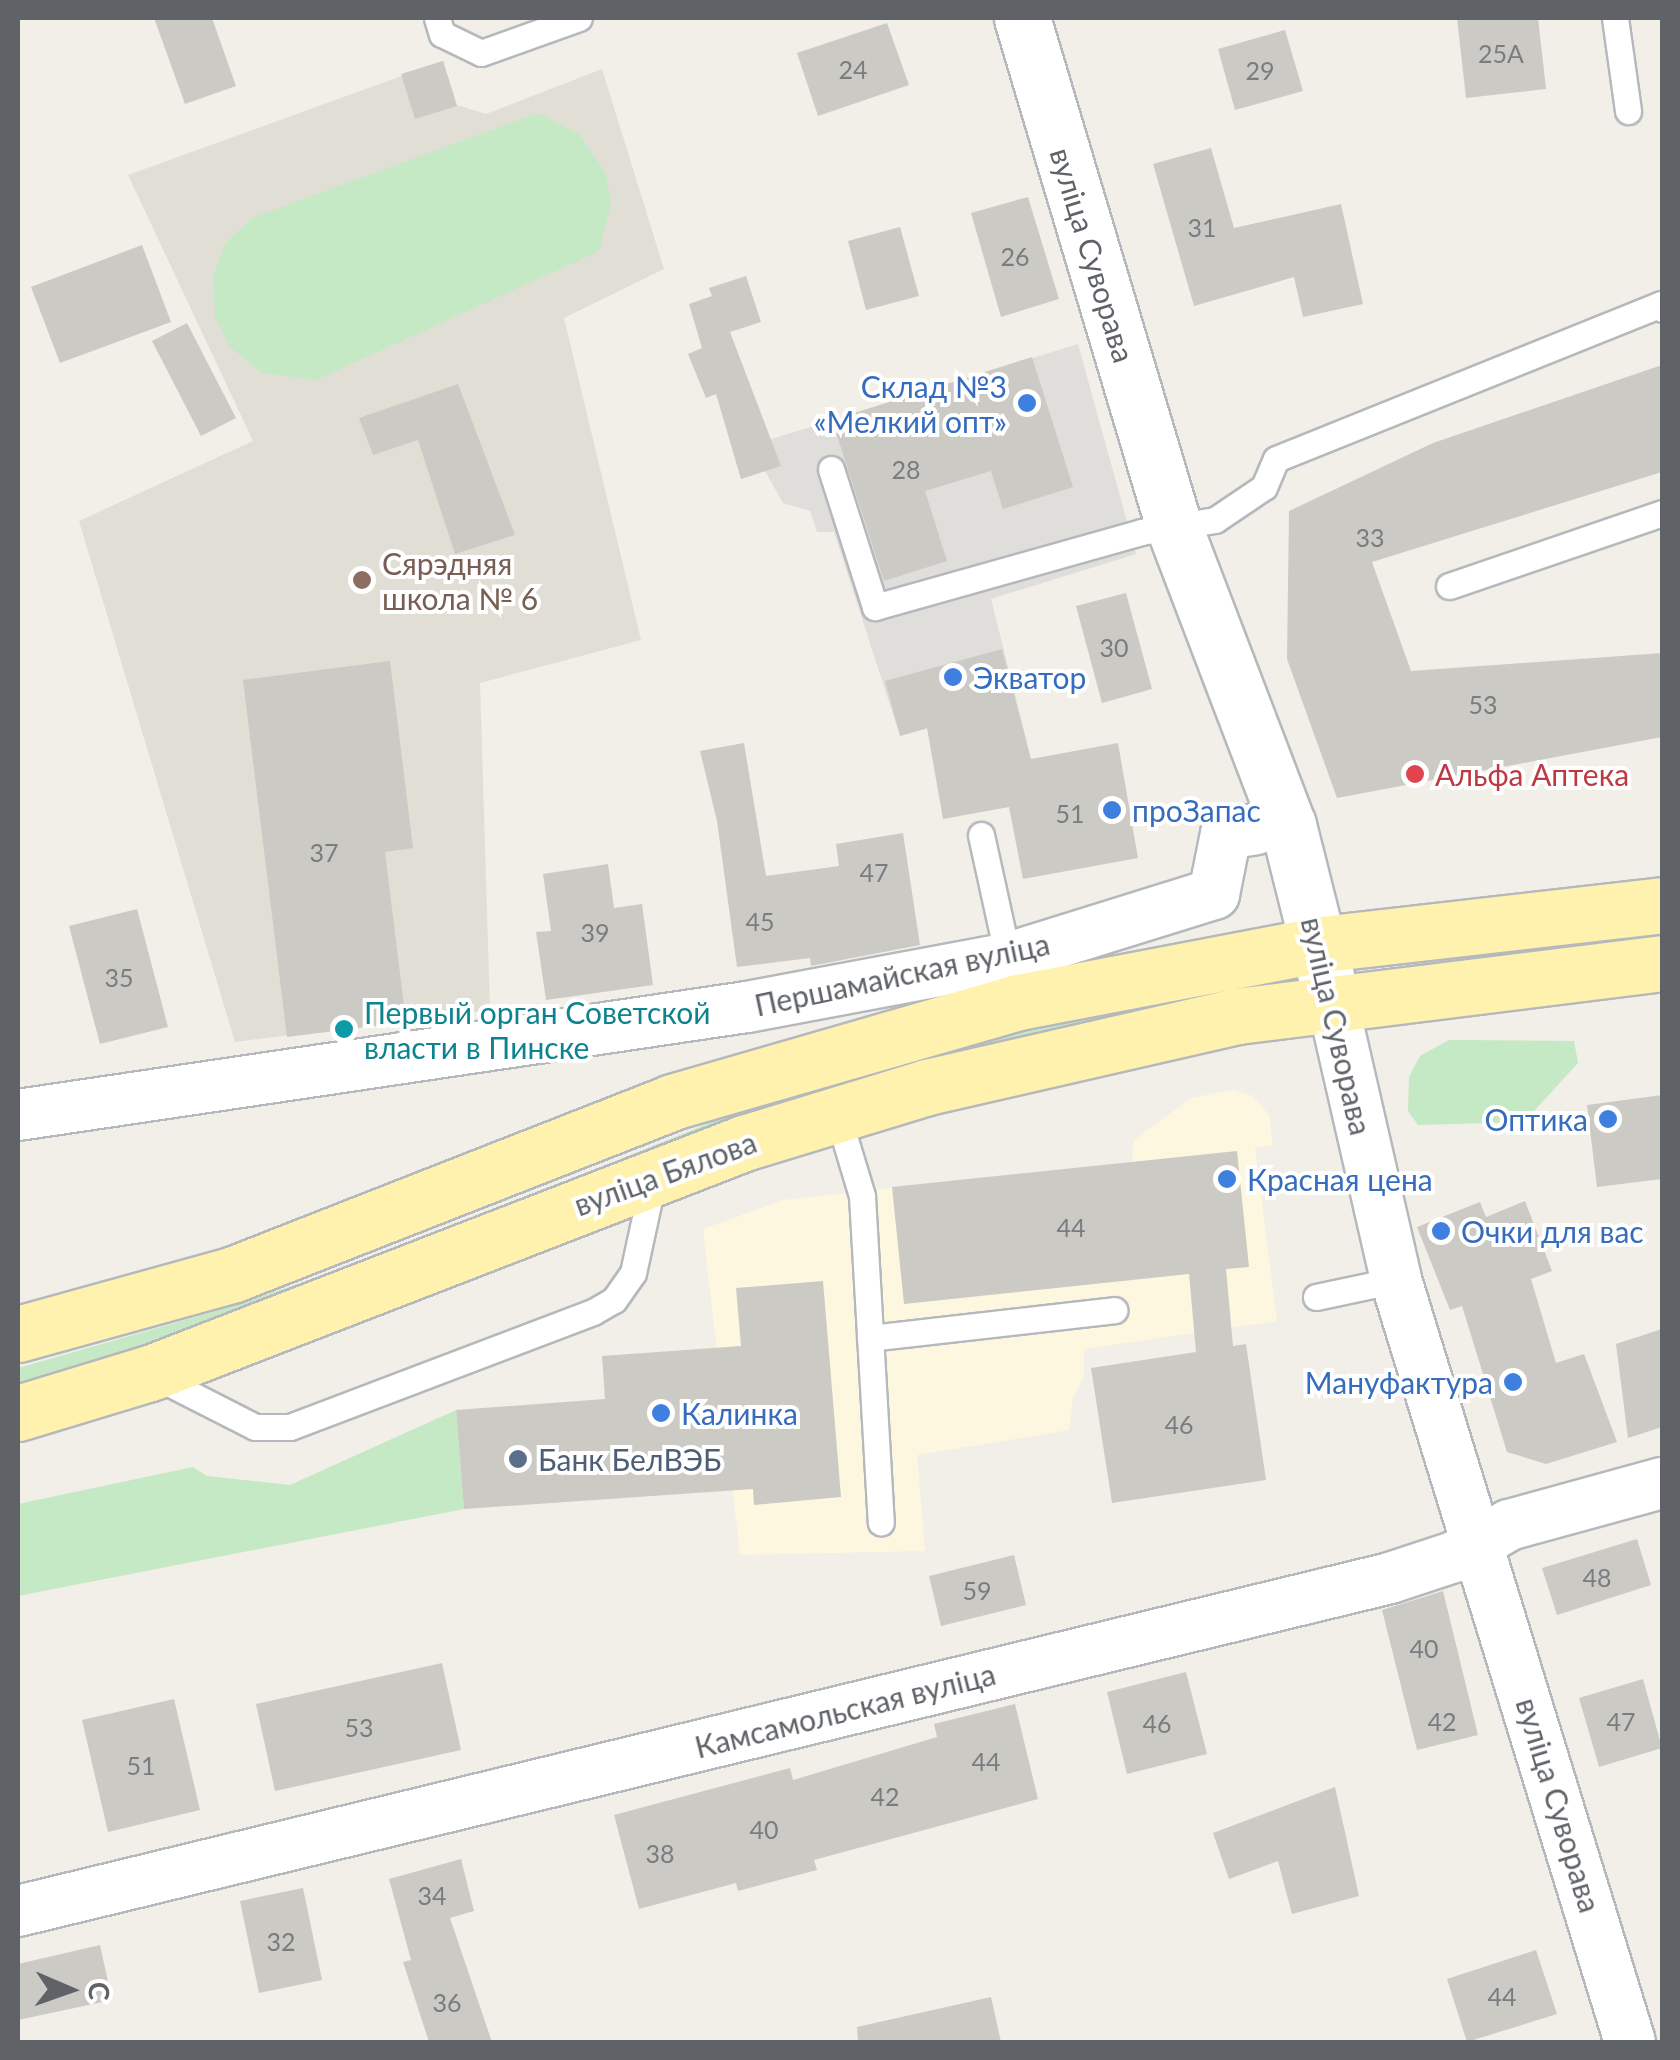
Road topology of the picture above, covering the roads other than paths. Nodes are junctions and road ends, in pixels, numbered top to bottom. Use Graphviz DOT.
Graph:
graph roads {
  1 [pos="436,18"];
  2 [pos="580,18"];
  3 [pos="1022,18"];
  4 [pos="1615,18"];
  5 [pos="1628,111"];
  6 [pos="1662,305"];
  7 [pos="831,469"];
  8 [pos="1662,513"];
  9 [pos="1174,527"];
  10 [pos="1449,586"];
  11 [pos="1256,828"];
  12 [pos="980,836"];
  13 [pos="1662,905"];
  14 [pos="1322,944"];
  15 [pos="1662,964"];
  16 [pos="1013,980"];
  17 [pos="1334,1004"];
  18 [pos="837,1114"];
  19 [pos="18,1115"];
  20 [pos="654,1176"];
  21 [pos="1396,1280"];
  22 [pos="1316,1297"];
  23 [pos="1114,1310"];
  24 [pos="18,1334"];
  25 [pos="870,1338"];
  26 [pos="150,1374"];
  27 [pos="18,1413"];
  28 [pos="1662,1483"];
  29 [pos="881,1522"];
  30 [pos="1480,1544"];
  31 [pos="18,1911"];
  32 [pos="1630,2042"];
  1 -- 2 [label="lane"];
  3 -- 9 [label="street, вуліца Суворава"];
  4 -- 5 [label="lane"];
  6 -- 9 [label="lane"];
  7 -- 9 [label="lane"];
  8 -- 10 [label="lane"];
  9 -- 14 [label="street, вуліца Суворава"];
  11 -- 16 [label="street, Першамайская вуліца"];
  12 -- 16 [label="lane"];
  13 -- 14 [label="main road"];
  14 -- 16 [label="main road, вуліца Бялова"];
  14 -- 17 [label="street, вуліца Суворава"];
  15 -- 17 [label="main road"];
  16 -- 19 [label="street, Першамайская вуліца"];
  16 -- 24 [label="main road, вуліца Бялова"];
  17 -- 18 [label="main road, вуліца Бялова"];
  17 -- 21 [label="street, вуліца Суворава"];
  18 -- 20 [label="main road, вуліца Бялова"];
  18 -- 25 [label="lane"];
  20 -- 26 [label="main road, вуліца Бялова"];
  20 -- 26 [label="lane"];
  21 -- 22 [label="lane"];
  21 -- 30 [label="street, вуліца Суворава"];
  23 -- 25 [label="lane"];
  25 -- 29 [label="lane"];
  26 -- 27 [label="main road, вуліца Бялова"];
  28 -- 30 [label="street, Камсамольская вуліца"];
  30 -- 31 [label="street, Камсамольская вуліца"];
  30 -- 32 [label="street, вуліца Суворава"];
}
